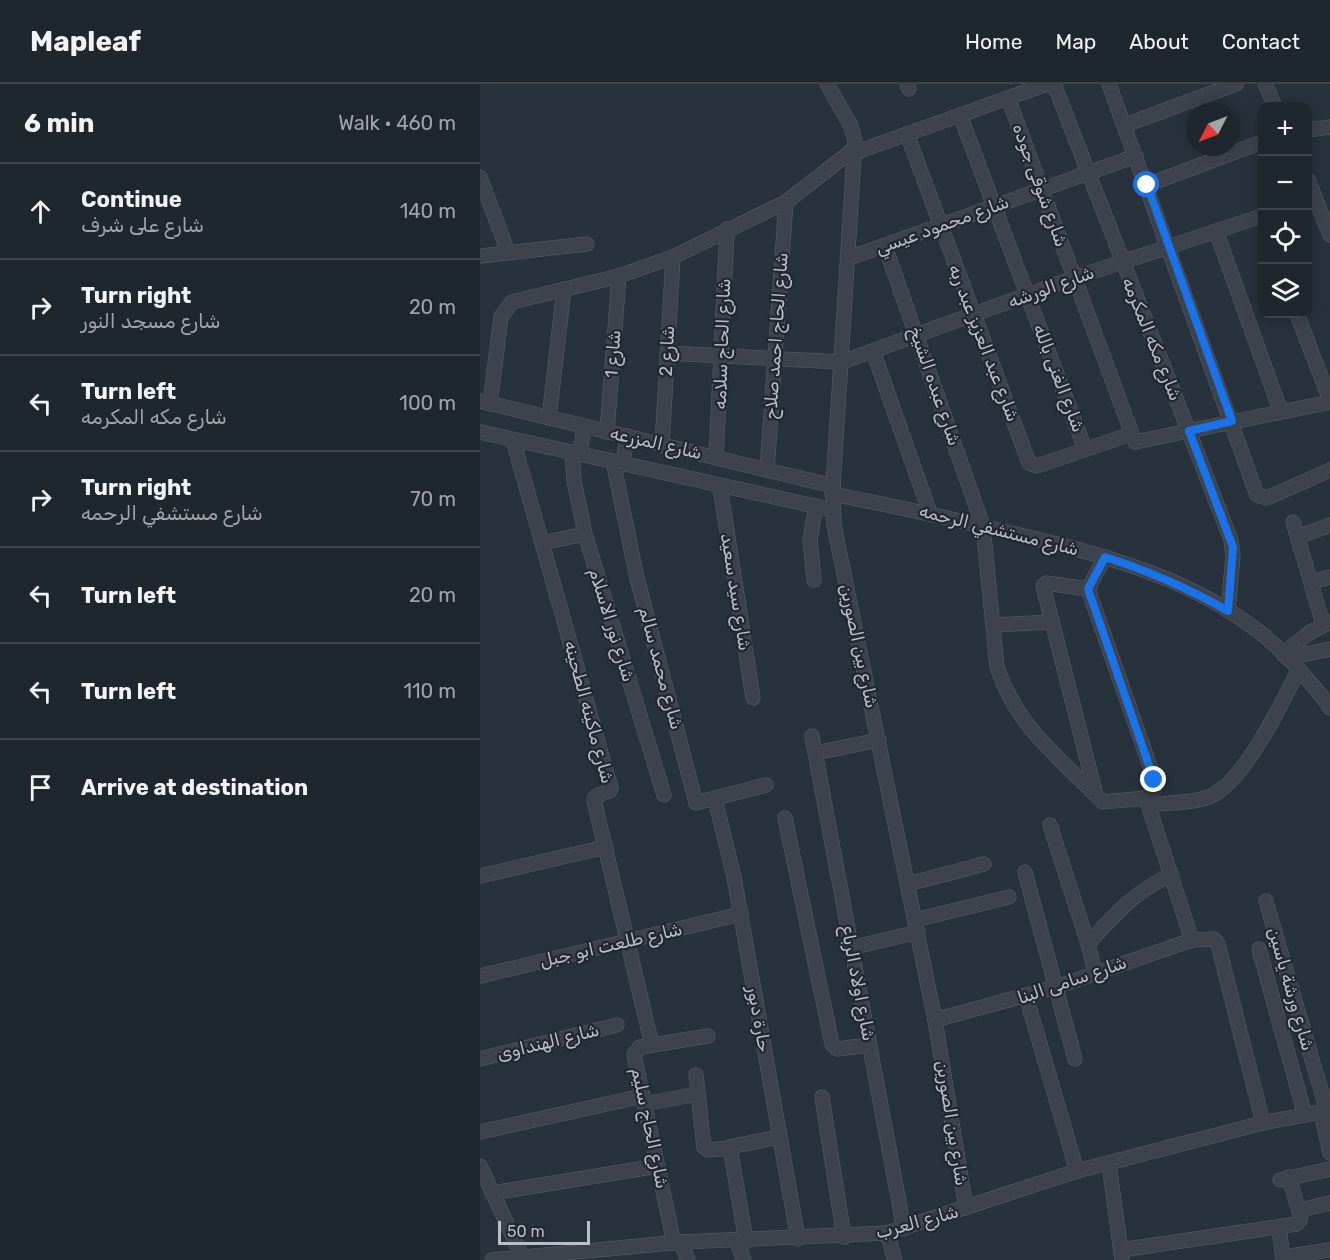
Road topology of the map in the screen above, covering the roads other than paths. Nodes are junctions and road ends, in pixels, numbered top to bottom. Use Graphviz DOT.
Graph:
graph roads {
  1 [pos="827,84"];
  2 [pos="1047,84"];
  3 [pos="1054,84"];
  4 [pos="1109,84"];
  5 [pos="1236,84"];
  6 [pos="1265,84"];
  7 [pos="1008,98"];
  8 [pos="1273,102"];
  9 [pos="960,115"];
  10 [pos="1125,125"];
  11 [pos="1330,127"];
  12 [pos="1312,129"];
  13 [pos="907,134"];
  14 [pos="1258,144"];
  15 [pos="854,151"];
  16 [pos="1136,156"];
  17 [pos="1088,173"];
  18 [pos="480,177"];
  19 [pos="1147,185"];
  20 [pos="1041,190"];
  21 [pos="1312,200"];
  22 [pos="786,202"];
  23 [pos="995,206"];
  24 [pos="1258,219"];
  25 [pos="940,226"];
  26 [pos="727,229"];
  27 [pos="1216,231"];
  28 [pos="1330,235"];
  29 [pos="587,244"];
  30 [pos="885,246"];
  31 [pos="1170,246"];
  32 [pos="508,252"];
  33 [pos="480,256"];
  34 [pos="673,257"];
  35 [pos="849,258"];
  36 [pos="1122,262"];
  37 [pos="619,276"];
  38 [pos="1074,278"];
  39 [pos="564,289"];
  40 [pos="1027,295"];
  41 [pos="974,315"];
  42 [pos="1299,318"];
  43 [pos="919,335"];
  44 [pos="873,351"];
  45 [pos="667,352"];
  46 [pos="722,356"];
  47 [pos="775,359"];
  48 [pos="842,362"];
  49 [pos="1330,401"];
  50 [pos="485,402"];
  51 [pos="1281,412"];
  52 [pos="549,418"];
  53 [pos="1232,421"];
  54 [pos="584,426"];
  55 [pos="1189,431"];
  56 [pos="480,432"];
  57 [pos="607,432"];
  58 [pos="627,436"];
  59 [pos="1133,437"];
  60 [pos="513,440"];
  61 [pos="662,445"];
  62 [pos="1085,449"];
  63 [pos="576,453"];
  64 [pos="717,458"];
  65 [pos="618,463"];
  66 [pos="767,470"];
  67 [pos="1330,470"];
  68 [pos="720,486"];
  69 [pos="832,490"];
  70 [pos="816,506"];
  71 [pos="832,510"];
  72 [pos="930,513"];
  73 [pos="1293,522"];
  74 [pos="1330,525"];
  75 [pos="983,526"];
  76 [pos="585,534"];
  77 [pos="1298,537"];
  78 [pos="542,543"];
  79 [pos="1105,557"];
  80 [pos="1330,577"];
  81 [pos="814,580"];
  82 [pos="1311,582"];
  83 [pos="1088,589"];
  84 [pos="1228,611"];
  85 [pos="1053,622"];
  86 [pos="1327,623"];
  87 [pos="993,625"];
  88 [pos="1330,649"];
  89 [pos="1285,656"];
  90 [pos="1299,669"];
  91 [pos="753,698"];
  92 [pos="1329,705"];
  93 [pos="812,736"];
  94 [pos="879,740"];
  95 [pos="815,753"];
  96 [pos="766,785"];
  97 [pos="664,795"];
  98 [pos="1096,795"];
  99 [pos="715,799"];
  100 [pos="1147,801"];
  101 [pos="785,818"];
  102 [pos="1050,825"];
  103 [pos="606,847"];
  104 [pos="984,864"];
  105 [pos="1025,872"];
  106 [pos="1172,875"];
  107 [pos="480,876"];
  108 [pos="908,884"];
  109 [pos="1009,897"];
  110 [pos="1266,901"];
  111 [pos="741,914"];
  112 [pos="916,926"];
  113 [pos="1192,940"];
  114 [pos="628,941"];
  115 [pos="1088,944"];
  116 [pos="851,948"];
  117 [pos="1259,949"];
  118 [pos="1095,972"];
  119 [pos="480,976"];
  120 [pos="1056,987"];
  121 [pos="1026,996"];
  122 [pos="935,1020"];
  123 [pos="617,1026"];
  124 [pos="708,1036"];
  125 [pos="652,1045"];
  126 [pos="869,1045"];
  127 [pos="480,1059"];
  128 [pos="1076,1059"];
  129 [pos="696,1075"];
  130 [pos="698,1094"];
  131 [pos="822,1097"];
  132 [pos="644,1100"];
  133 [pos="1326,1111"];
  134 [pos="1305,1115"];
  135 [pos="1263,1123"];
  136 [pos="480,1132"];
  137 [pos="779,1137"];
  138 [pos="729,1147"];
  139 [pos="1330,1153"];
  140 [pos="1109,1163"];
  141 [pos="480,1166"];
  142 [pos="658,1166"];
  143 [pos="1330,1168"];
  144 [pos="1077,1171"];
  145 [pos="492,1193"];
  146 [pos="1330,1203"];
  147 [pos="966,1208"];
  148 [pos="1299,1210"];
  149 [pos="1279,1227"];
  150 [pos="904,1229"];
  151 [pos="887,1233"];
  152 [pos="844,1237"];
  153 [pos="798,1239"];
  154 [pos="742,1242"];
  155 [pos="678,1243"];
  156 [pos="1330,1250"];
  157 [pos="597,1255"];
  158 [pos="1122,1255"];
  159 [pos="522,1256"];
  160 [pos="544,1257"];
  161 [pos="1283,1258"];
  162 [pos="492,1260"];
  163 [pos="688,1260"];
  164 [pos="744,1260"];
  165 [pos="894,1260"];
  1 -- 15 [label="street, شارع بين الصورين"];
  2 -- 7 [label="street"];
  3 -- 17 [label="street, شارع مكه المكرمه"];
  4 -- 10 [label="street"];
  5 -- 10 [label="street"];
  6 -- 8 [label="street"];
  7 -- 9 [label="street"];
  7 -- 20 [label="street, شارع شوقى جوده"];
  9 -- 13 [label="street"];
  9 -- 23 [label="street, شارع الغنى بالله"];
  10 -- 16 [label="street"];
  11 -- 12 [label="street"];
  13 -- 15 [label="street"];
  13 -- 25 [label="street, شارع عبد العزيز عبد ربه"];
  14 -- 19 [label="street"];
  15 -- 22 [label="street"];
  15 -- 35 [label="street, شارع بين الصورين"];
  16 -- 17 [label="street, شارع محمود عيسي"];
  16 -- 19 [label="street"];
  17 -- 20 [label="street, شارع محمود عيسي"];
  17 -- 36 [label="street, شارع مكه المكرمه"];
  18 -- 32 [label="street"];
  19 -- 31 [label="street"];
  20 -- 23 [label="street, شارع محمود عيسي"];
  20 -- 38 [label="street, شارع شوقى جوده"];
  21 -- 28 [label="street"];
  22 -- 26 [label="street"];
  22 -- 47 [label="street, شارع الحاج احمد صلاح"];
  23 -- 25 [label="street, شارع محمود عيسي"];
  23 -- 40 [label="street, شارع الغنى بالله"];
  24 -- 27 [label="street, شارع الورشه"];
  25 -- 30 [label="street, شارع محمود عيسي"];
  25 -- 41 [label="street, شارع عبد العزيز عبد ربه"];
  26 -- 34 [label="street"];
  26 -- 46 [label="street, شارع الحاج سلامه"];
  27 -- 31 [label="street, شارع الورشه"];
  27 -- 51 [label="street"];
  29 -- 32 [label="street"];
  30 -- 35 [label="street, شارع محمود عيسي"];
  30 -- 43 [label="street, شارع عبده الشيخ"];
  31 -- 36 [label="street, شارع الورشه"];
  31 -- 53 [label="street"];
  32 -- 33 [label="street"];
  34 -- 37 [label="street"];
  34 -- 45 [label="street, شارع 2"];
  35 -- 48 [label="street, شارع بين الصورين"];
  36 -- 38 [label="street, شارع الورشه"];
  36 -- 55 [label="street, شارع مكه المكرمه"];
  37 -- 39 [label="street"];
  37 -- 57 [label="street, شارع 1"];
  38 -- 40 [label="street, شارع الورشه"];
  38 -- 59 [label="street, شارع شوقى جوده"];
  39 -- 50 [label="street"];
  39 -- 52 [label="street"];
  40 -- 41 [label="street, شارع الورشه"];
  40 -- 62 [label="street, شارع الغنى بالله"];
  41 -- 43 [label="street, شارع الورشه"];
  41 -- 62 [label="street, شارع عبد العزيز عبد ربه"];
  42 -- 49 [label="street"];
  43 -- 44 [label="street, شارع الورشه"];
  43 -- 75 [label="street, شارع عبده الشيخ"];
  44 -- 48 [label="street, شارع الورشه"];
  44 -- 72 [label="street"];
  45 -- 46 [label="street"];
  45 -- 61 [label="street, شارع 2"];
  46 -- 47 [label="street"];
  46 -- 64 [label="street, شارع الحاج سلامه"];
  47 -- 48 [label="street"];
  47 -- 66 [label="street, شارع الحاج احمد صلاح"];
  48 -- 69 [label="street, شارع بين الصورين"];
  49 -- 51 [label="street"];
  50 -- 52 [label="street, شارع المزرعه"];
  51 -- 53 [label="street"];
  52 -- 54 [label="street, شارع المزرعه"];
  53 -- 55 [label="street"];
  53 -- 67 [label="street"];
  54 -- 57 [label="street, شارع المزرعه"];
  54 -- 63 [label="street, شارع نور الاسلام"];
  55 -- 59 [label="street"];
  55 -- 84 [label="street, شارع مكه المكرمه"];
  56 -- 60 [label="street, شارع المزرعه"];
  57 -- 58 [label="street, شارع المزرعه"];
  58 -- 61 [label="street, شارع المزرعه"];
  58 -- 65 [label="street"];
  59 -- 62 [label="street"];
  60 -- 63 [label="street, شارع المزرعه"];
  60 -- 78 [label="street, شارع ماكينه الطحينه"];
  61 -- 64 [label="street, شارع المزرعه"];
  63 -- 65 [label="street, شارع المزرعه"];
  63 -- 76 [label="street, شارع نور الاسلام"];
  64 -- 66 [label="street, شارع المزرعه"];
  65 -- 68 [label="street, شارع المزرعه"];
  65 -- 99 [label="street, شارع محمد سالم"];
  66 -- 69 [label="street, شارع المزرعه"];
  68 -- 70 [label="street, شارع المزرعه"];
  68 -- 91 [label="street, شارع سيد سعيد"];
  69 -- 71 [label="street, شارع بين الصورين"];
  69 -- 72 [label="street, شارع مستشفي الرحمه"];
  70 -- 71 [label="street, شارع المزرعه"];
  70 -- 81 [label="street"];
  71 -- 94 [label="street, شارع بين الصورين"];
  72 -- 75 [label="street, شارع مستشفي الرحمه"];
  73 -- 77 [label="street"];
  74 -- 77 [label="street"];
  75 -- 79 [label="street, شارع مستشفي الرحمه"];
  75 -- 87 [label="street, شارع عبده الشيخ"];
  76 -- 78 [label="street"];
  76 -- 97 [label="street, شارع نور الاسلام"];
  77 -- 82 [label="street"];
  78 -- 103 [label="street, شارع ماكينه الطحينه"];
  79 -- 83 [label="street"];
  79 -- 84 [label="street, شارع مستشفي الرحمه"];
  80 -- 82 [label="street"];
  82 -- 86 [label="street"];
  83 -- 85 [label="street"];
  83 -- 100 [label="street"];
  84 -- 89 [label="street, شارع مستشفي الرحمه"];
  85 -- 87 [label="street"];
  85 -- 98 [label="street"];
  86 -- 89 [label="street"];
  87 -- 98 [label="street, شارع عبده الشيخ"];
  88 -- 89 [label="street"];
  89 -- 90 [label="street, شارع مستشفي الرحمه"];
  90 -- 92 [label="street, شارع مستشفي الرحمه"];
  90 -- 100 [label="street"];
  93 -- 95 [label="street, شارع اولاد الرباع"];
  94 -- 95 [label="street"];
  94 -- 108 [label="street, شارع بين الصورين"];
  95 -- 116 [label="street, شارع اولاد الرباع"];
  96 -- 99 [label="street"];
  98 -- 100 [label="street"];
  99 -- 111 [label="street, حارة دبور"];
  100 -- 106 [label="street"];
  101 -- 126 [label="street"];
  102 -- 115 [label="street"];
  103 -- 107 [label="street"];
  103 -- 114 [label="street, شارع ماكينه الطحينه"];
  104 -- 108 [label="street"];
  105 -- 120 [label="street"];
  106 -- 113 [label="street"];
  106 -- 115 [label="street"];
  108 -- 112 [label="street, شارع بين الصورين"];
  109 -- 112 [label="street"];
  110 -- 133 [label="street, شارع ورشة ياسين"];
  111 -- 114 [label="street, شارع طلعت ابو جبل"];
  111 -- 137 [label="street, حارة دبور"];
  112 -- 116 [label="street"];
  112 -- 122 [label="street, شارع بين الصورين"];
  113 -- 118 [label="street, شارع سامى البنا"];
  113 -- 135 [label="street, شارع سامى البنا"];
  114 -- 119 [label="street, شارع طلعت ابو جبل"];
  114 -- 125 [label="street, شارع ماكينه الطحينه"];
  115 -- 118 [label="street"];
  116 -- 126 [label="street, شارع اولاد الرباع"];
  117 -- 134 [label="street"];
  118 -- 120 [label="street, شارع سامى البنا"];
  120 -- 121 [label="street, شارع سامى البنا"];
  120 -- 128 [label="street"];
  121 -- 122 [label="street, شارع سامى البنا"];
  121 -- 144 [label="street"];
  122 -- 147 [label="street, شارع بين الصورين"];
  123 -- 127 [label="street, شارع الهنداوى"];
  124 -- 125 [label="street, شارع الحاج سليم"];
  125 -- 132 [label="street, شارع الحاج سليم"];
  126 -- 150 [label="street, شارع اولاد الرباع"];
  129 -- 130 [label="street"];
  130 -- 132 [label="street"];
  130 -- 138 [label="street"];
  131 -- 152 [label="street"];
  132 -- 136 [label="street"];
  132 -- 142 [label="street, شارع الحاج سليم"];
  133 -- 134 [label="street, شارع العرب"];
  133 -- 139 [label="street, شارع ورشة ياسين"];
  134 -- 135 [label="street, شارع العرب"];
  135 -- 140 [label="street, شارع العرب"];
  137 -- 138 [label="street"];
  137 -- 153 [label="street, حارة دبور"];
  138 -- 154 [label="street"];
  140 -- 144 [label="street, شارع العرب"];
  140 -- 158 [label="street"];
  141 -- 145 [label="street"];
  142 -- 145 [label="street"];
  142 -- 155 [label="street, شارع الحاج سليم"];
  143 -- 148 [label="street"];
  144 -- 147 [label="street, شارع العرب"];
  145 -- 159 [label="street"];
  146 -- 148 [label="street"];
  147 -- 150 [label="street, شارع العرب"];
  148 -- 149 [label="street"];
  149 -- 158 [label="street"];
  149 -- 161 [label="street"];
  150 -- 151 [label="street, شارع العرب"];
  151 -- 152 [label="street, شارع العرب"];
  151 -- 165 [label="street"];
  152 -- 153 [label="street, شارع العرب"];
  153 -- 154 [label="street, شارع العرب"];
  154 -- 155 [label="street, شارع العرب"];
  154 -- 164 [label="street"];
  155 -- 157 [label="street, شارع العرب"];
  155 -- 163 [label="street, شارع الحاج سليم"];
  156 -- 161 [label="street"];
  157 -- 160 [label="street, شارع العرب"];
  159 -- 160 [label="street, شارع العرب"];
  159 -- 162 [label="street, شارع العرب"];
}
